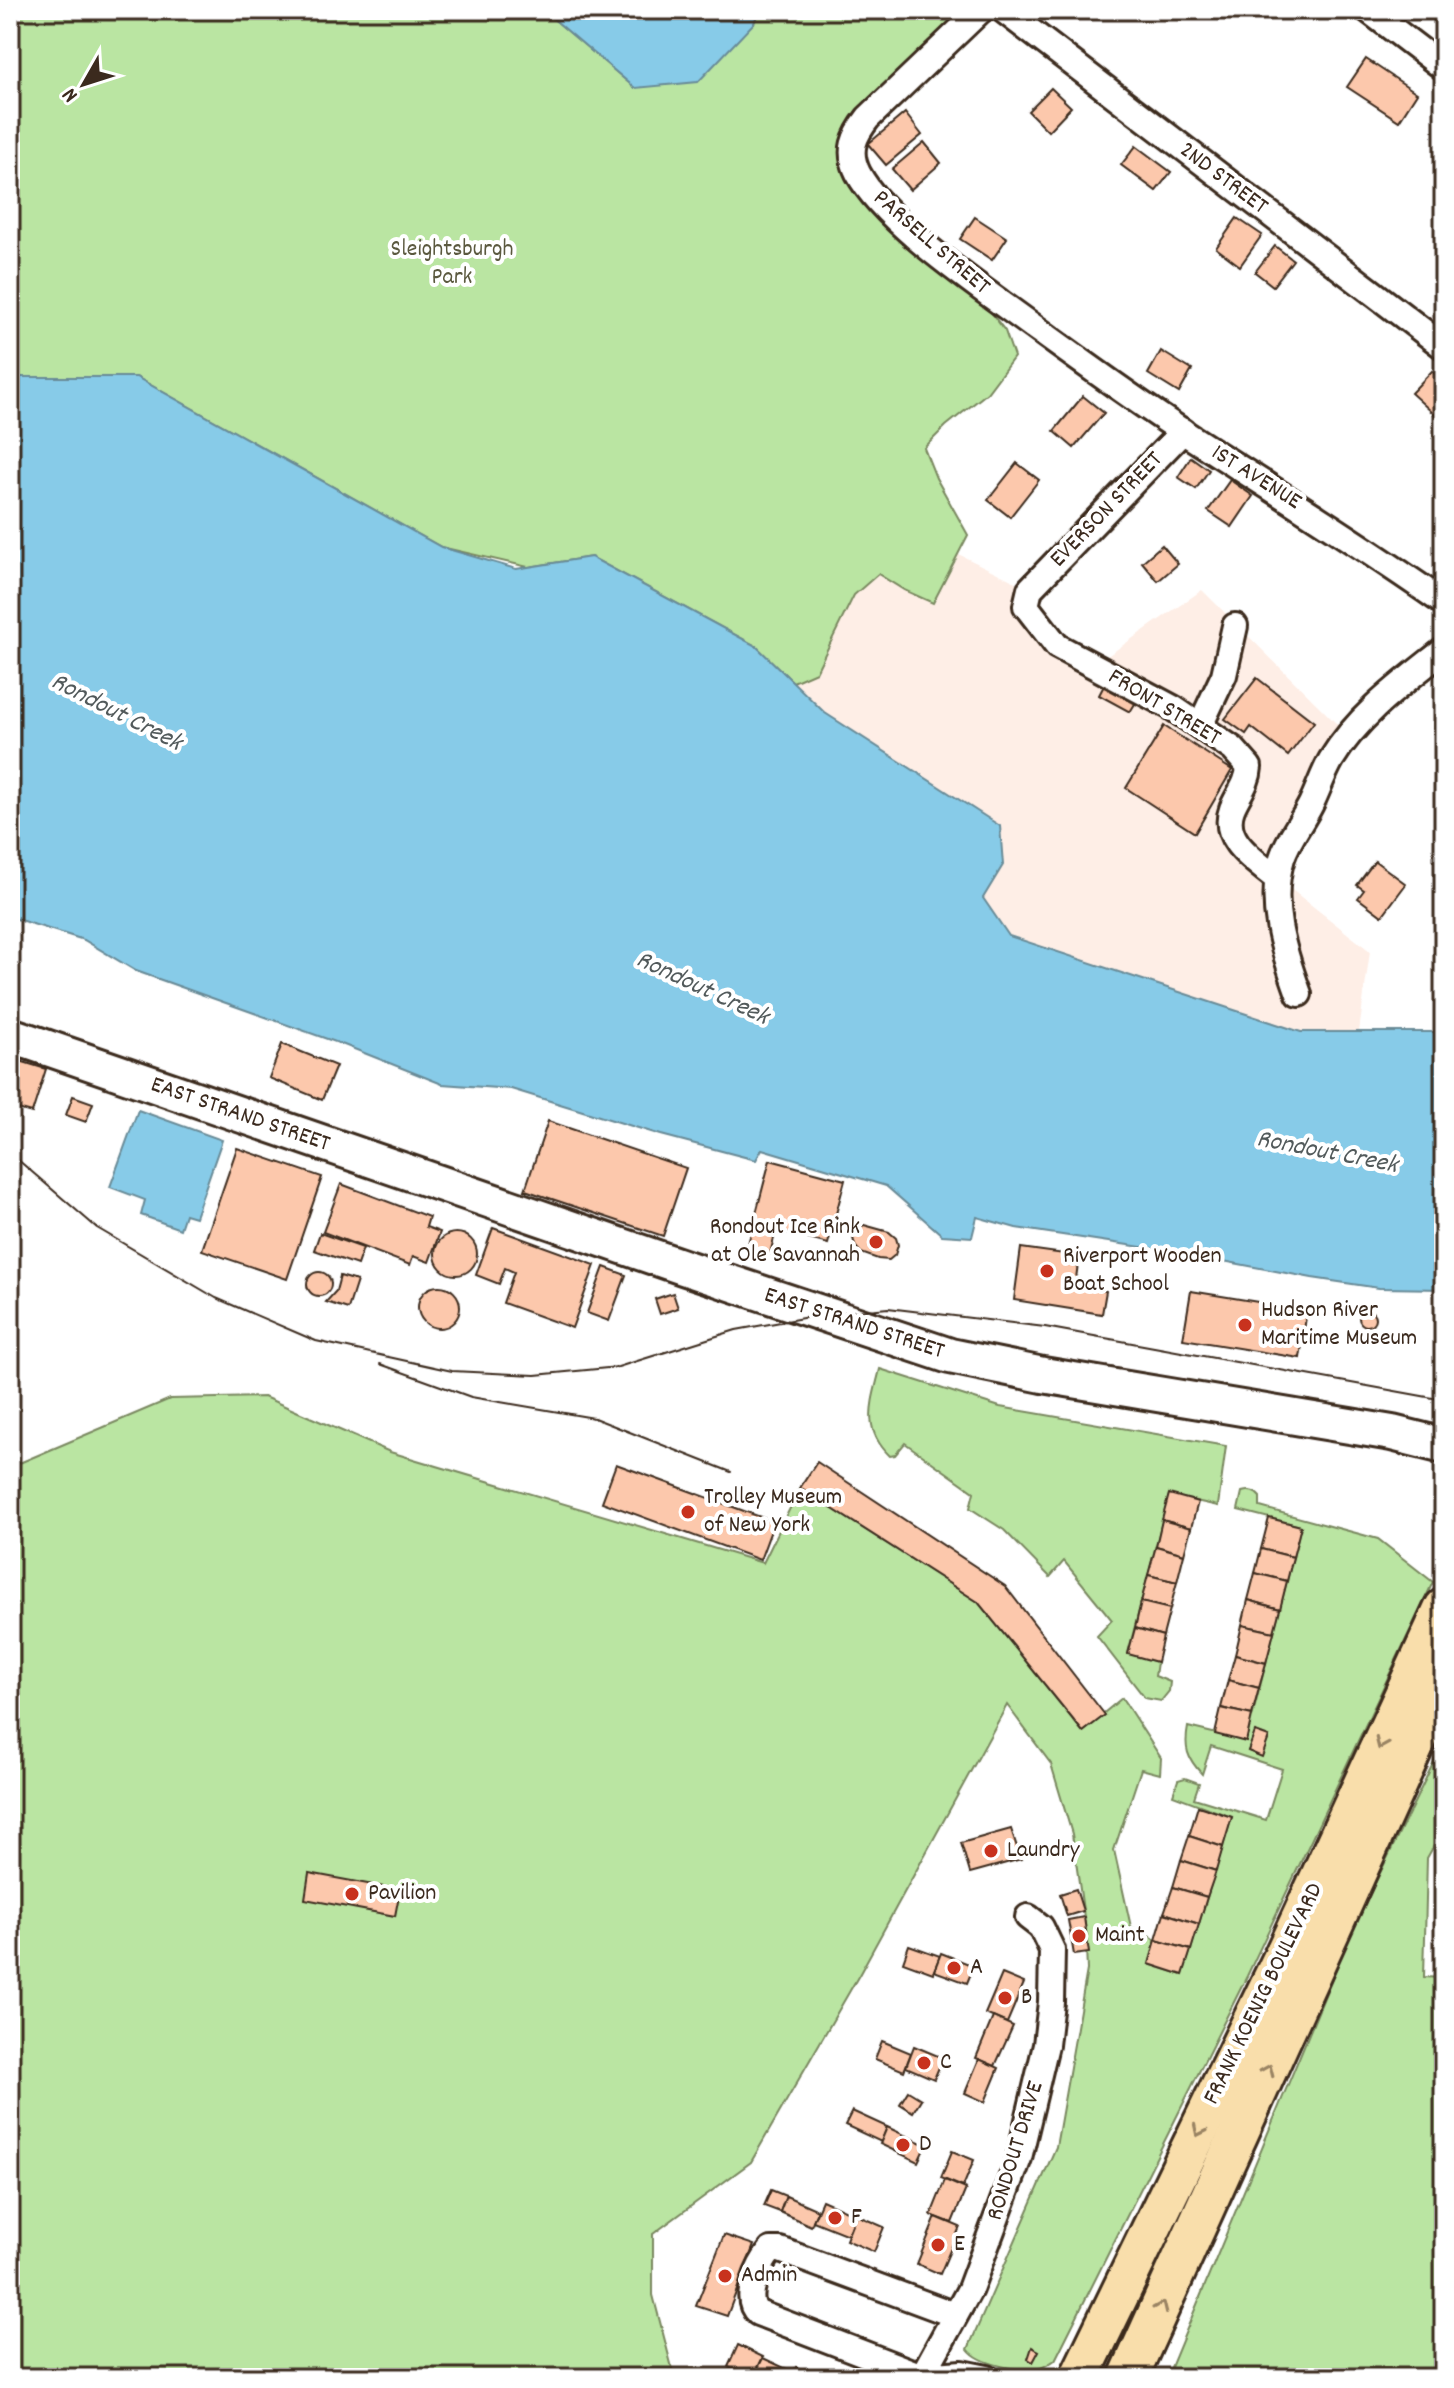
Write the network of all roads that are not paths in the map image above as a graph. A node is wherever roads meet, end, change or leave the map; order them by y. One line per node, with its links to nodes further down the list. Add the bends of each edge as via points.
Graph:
1 (981, 10): 6 (street, PARSELL STREET, via 868,118 856,133 852,156 866,185 890,213)
2 (1003, 10): 5 (street, 2ND STREET)
3 (1368, 10): 4 (street)
4 (1444, 68)
5 (1444, 347)
6 (1068, 352): 7 (street, 1ST AVENUE)
7 (1183, 431): 8 (street, EVERSON STREET); 9 (street, 1ST AVENUE)
8 (1030, 589): 12 (street, FRONT STREET, via 1026,606 1057,646)
9 (1444, 603)
10 (1235, 626): 12 (street, via 1224,675)
11 (1444, 650): 13 (street, via 1389,694 1331,760 1283,855)
12 (1200, 726): 13 (street, FRONT STREET, via 1249,767 1229,827 1245,852)
13 (1277, 879): 14 (street, via 1279,930)
14 (1299, 994)
15 (10, 1035): 16 (street, EAST STRAND STREET, via 950,1356)
16 (1444, 1446)
17 (1444, 1608): 18 (main road, FRANK KOENIG BOULEVARD)
18 (1433, 1681): 23 (main road, FRANK KOENIG BOULEVARD, one-way to 23, via 1282,1959); 24 (main road, FRANK KOENIG BOULEVARD, one-way to 18)
19 (1028, 1917): 20 (street, RONDOUT DRIVE, via 1041,1927 1052,1950 1046,2045 1019,2158 970,2289)
20 (955, 2315): 21 (street, RONDOUT DRIVE); 21 (street, via 780,2250 771,2250 764,2259 750,2298 758,2313)
21 (922, 2377): 22 (street, via 962,2373)
22 (987, 2378)
23 (1079, 2378)
24 (1128, 2378)

